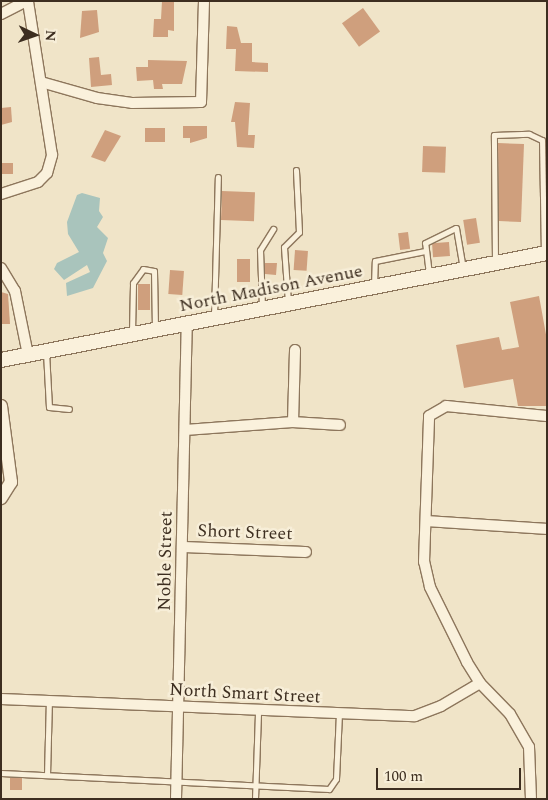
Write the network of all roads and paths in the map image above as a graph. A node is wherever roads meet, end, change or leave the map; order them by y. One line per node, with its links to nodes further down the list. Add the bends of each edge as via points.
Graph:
1 (27, 1): 3 (street); 4 (street)
2 (204, 1): 4 (street, via 201,102 132,103 98,98)
3 (1, 14)
4 (41, 82): 7 (street, via 52,155 48,174 38,182)
5 (296, 170): 16 (lane, via 299,232 284,247)
6 (218, 177): 18 (lane)
7 (1, 194)
8 (273, 229): 17 (lane, via 260,250)
9 (425, 251): 13 (lane, via 425,243 456,228); 14 (lane); 15 (lane, via 375,261)
10 (545, 253): 11 (main road, North Madison Avenue); 11 (lane, via 542,140 529,134 494,135)
11 (495, 264): 13 (main road, North Madison Avenue)
12 (1, 268): 24 (street, via 15,291)
13 (464, 270): 14 (main road, North Madison Avenue)
14 (429, 277): 15 (main road, North Madison Avenue)
15 (375, 288): 16 (main road, North Madison Avenue)
16 (288, 305): 17 (main road, North Madison Avenue)
17 (262, 310): 18 (main road, North Madison Avenue)
18 (214, 319): 19 (main road, North Madison Avenue)
19 (188, 325): 20 (main road, North Madison Avenue); 31 (street, Noble Street)
20 (156, 331): 21 (main road, North Madison Avenue); 21 (lane, via 154,271 142,269 133,284)
21 (132, 335): 23 (main road, North Madison Avenue)
22 (295, 350): 29 (street)
23 (46, 352): 24 (main road, North Madison Avenue); 27 (lane, via 49,407)
24 (28, 355): 25 (main road, North Madison Avenue)
25 (1, 360)
26 (1, 408): 32 (street, via 11,482)
27 (69, 408)
28 (547, 416): 33 (street, via 446,406 429,416)
29 (293, 422): 30 (street); 31 (street)
30 (340, 425)
31 (185, 430): 35 (street, Noble Street)
32 (1, 498)
33 (427, 521): 34 (street); 37 (street, via 424,562 430,588 454,641)
34 (547, 529)
35 (183, 546): 36 (street, Short Street); 40 (street, Noble Street)
36 (306, 552)
37 (480, 683): 42 (street, North Smart Street, via 441,706 415,716); 49 (street, via 510,714 529,748)
38 (1, 699): 39 (street, North Smart Street)
39 (49, 701): 40 (street, North Smart Street); 44 (lane)
40 (178, 708): 41 (street, North Smart Street); 45 (street, Noble Street)
41 (258, 711): 42 (street, North Smart Street); 46 (lane)
42 (339, 714): 46 (lane, via 336,779 329,789)
43 (1, 773): 44 (lane)
44 (48, 775): 45 (lane)
45 (177, 782): 46 (lane); 47 (street, Noble Street)
46 (255, 786): 48 (lane)
47 (176, 799)
48 (255, 799)
49 (531, 799)

